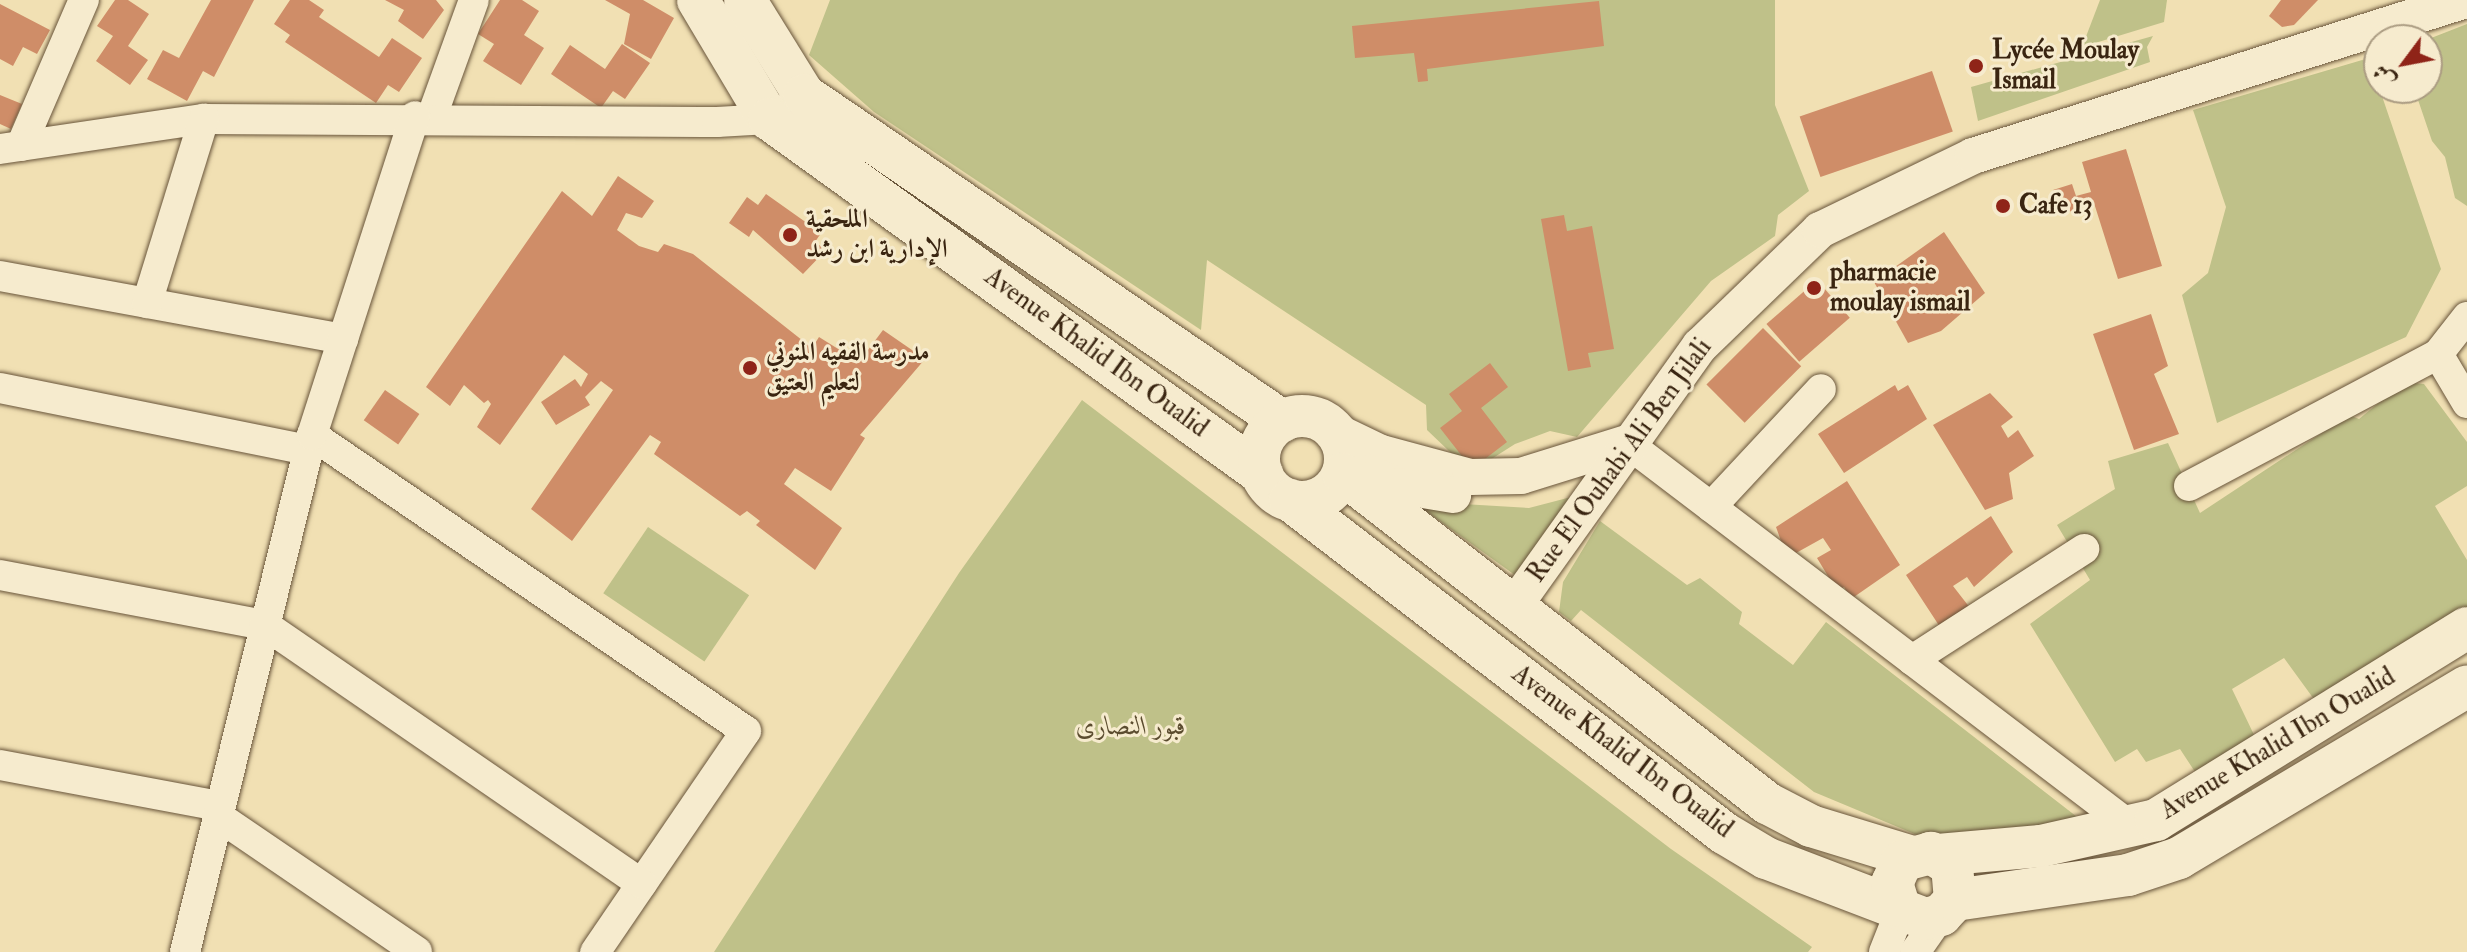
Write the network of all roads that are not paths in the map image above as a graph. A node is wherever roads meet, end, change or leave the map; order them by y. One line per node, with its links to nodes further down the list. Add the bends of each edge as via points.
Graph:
1 (84, 0): 10 (street)
2 (474, 0): 7 (street)
3 (698, 0): 9 (main road, Avenue Khalid Ibn Oualid)
4 (745, 0): 6 (main road, Avenue Khalid Ibn Oualid)
5 (2466, 0): 21 (street, Rue El Ouhabi Ali Ben Jilali, via 1973,156 1830,224 1700,346)
6 (804, 95): 9 (street); 19 (main road, Avenue Khalid Ibn Oualid)
7 (423, 116): 8 (street); 9 (street); 14 (street)
8 (204, 119): 10 (street); 12 (street)
9 (769, 119): 24 (main road, Avenue Khalid Ibn Oualid)
10 (11, 148)
11 (0, 276): 12 (street)
12 (147, 303): 14 (street)
13 (2467, 317): 15 (street)
14 (343, 339): 20 (street)
15 (2438, 354): 18 (street); 23 (street)
16 (0, 388): 20 (street)
17 (1821, 389): 25 (street)
18 (2467, 403)
19 (1282, 421): 22 (main road, via 1309,417); 24 (main road, via 1265,438)
20 (310, 443): 29 (street); 37 (street, via 746,731)
21 (1620, 453): 22 (street, via 1540,495 1494,499 1399,486); 25 (street); 28 (street, Rue El Ouhabi Ali Ben Jilali)
22 (1340, 455): 24 (main road, via 1316,500); 28 (main road, Avenue Khalid Ibn Oualid)
23 (2189, 486)
24 (1276, 487): 38 (main road, Avenue Khalid Ibn Oualid, via 1724,833 1805,876)
25 (1711, 507): 31 (street)
26 (2084, 549): 31 (street)
27 (0, 575): 29 (street)
28 (1515, 605): 36 (main road, Avenue Khalid Ibn Oualid, via 1767,803 1811,826)
29 (265, 625): 34 (street); 37 (street)
30 (2467, 628): 35 (main road, Avenue Khalid Ibn Oualid, via 2214,789)
31 (1912, 660): 35 (street)
32 (2467, 686): 38 (main road, Avenue Khalid Ibn Oualid, via 2179,858 2128,875)
33 (0, 765): 34 (street)
34 (219, 811): 39 (street); 40 (street)
35 (2133, 828): 36 (main road, Avenue Khalid Ibn Oualid, via 2041,846)
36 (1923, 856): 38 (main road, via 1893,875); 38 (main road, via 1956,874)
37 (642, 884): 41 (street)
38 (1924, 907): 42 (street); 43 (street)
39 (185, 952)
40 (417, 952)
41 (595, 952)
42 (1884, 952)
43 (1915, 952)

